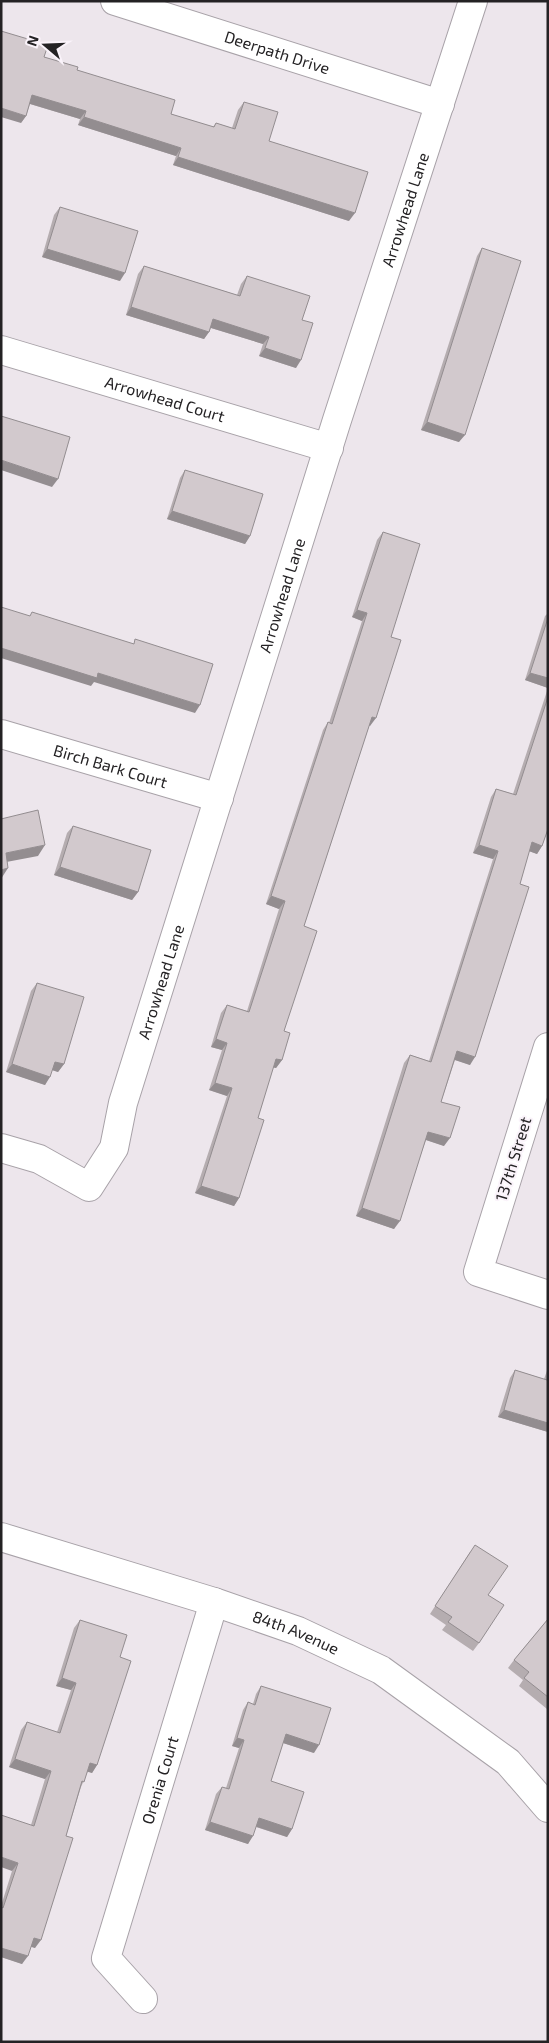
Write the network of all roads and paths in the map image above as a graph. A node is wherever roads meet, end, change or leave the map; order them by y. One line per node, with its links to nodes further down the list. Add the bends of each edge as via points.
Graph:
1 (115, 1): 3 (street, Deerpath Drive)
2 (473, 1): 3 (street, Arrowhead Lane)
3 (440, 104): 5 (street, Arrowhead Lane)
4 (1, 350): 5 (street, Arrowhead Court)
5 (329, 448): 7 (street, Arrowhead Lane)
6 (1, 734): 7 (street, Birch Bark Court)
7 (219, 798): 9 (street, Arrowhead Lane, via 123,1103 114,1148 89,1186 39,1159)
8 (548, 1047): 10 (street, 137th Street, via 478,1272)
9 (1, 1148)
10 (548, 1294)
11 (1, 1537): 12 (street, 84th Avenue)
12 (214, 1602): 13 (street, 84th Avenue, via 298,1631 380,1670 508,1762); 14 (street, Orenia Court, via 106,1958)
13 (548, 1808)
14 (143, 1998)

